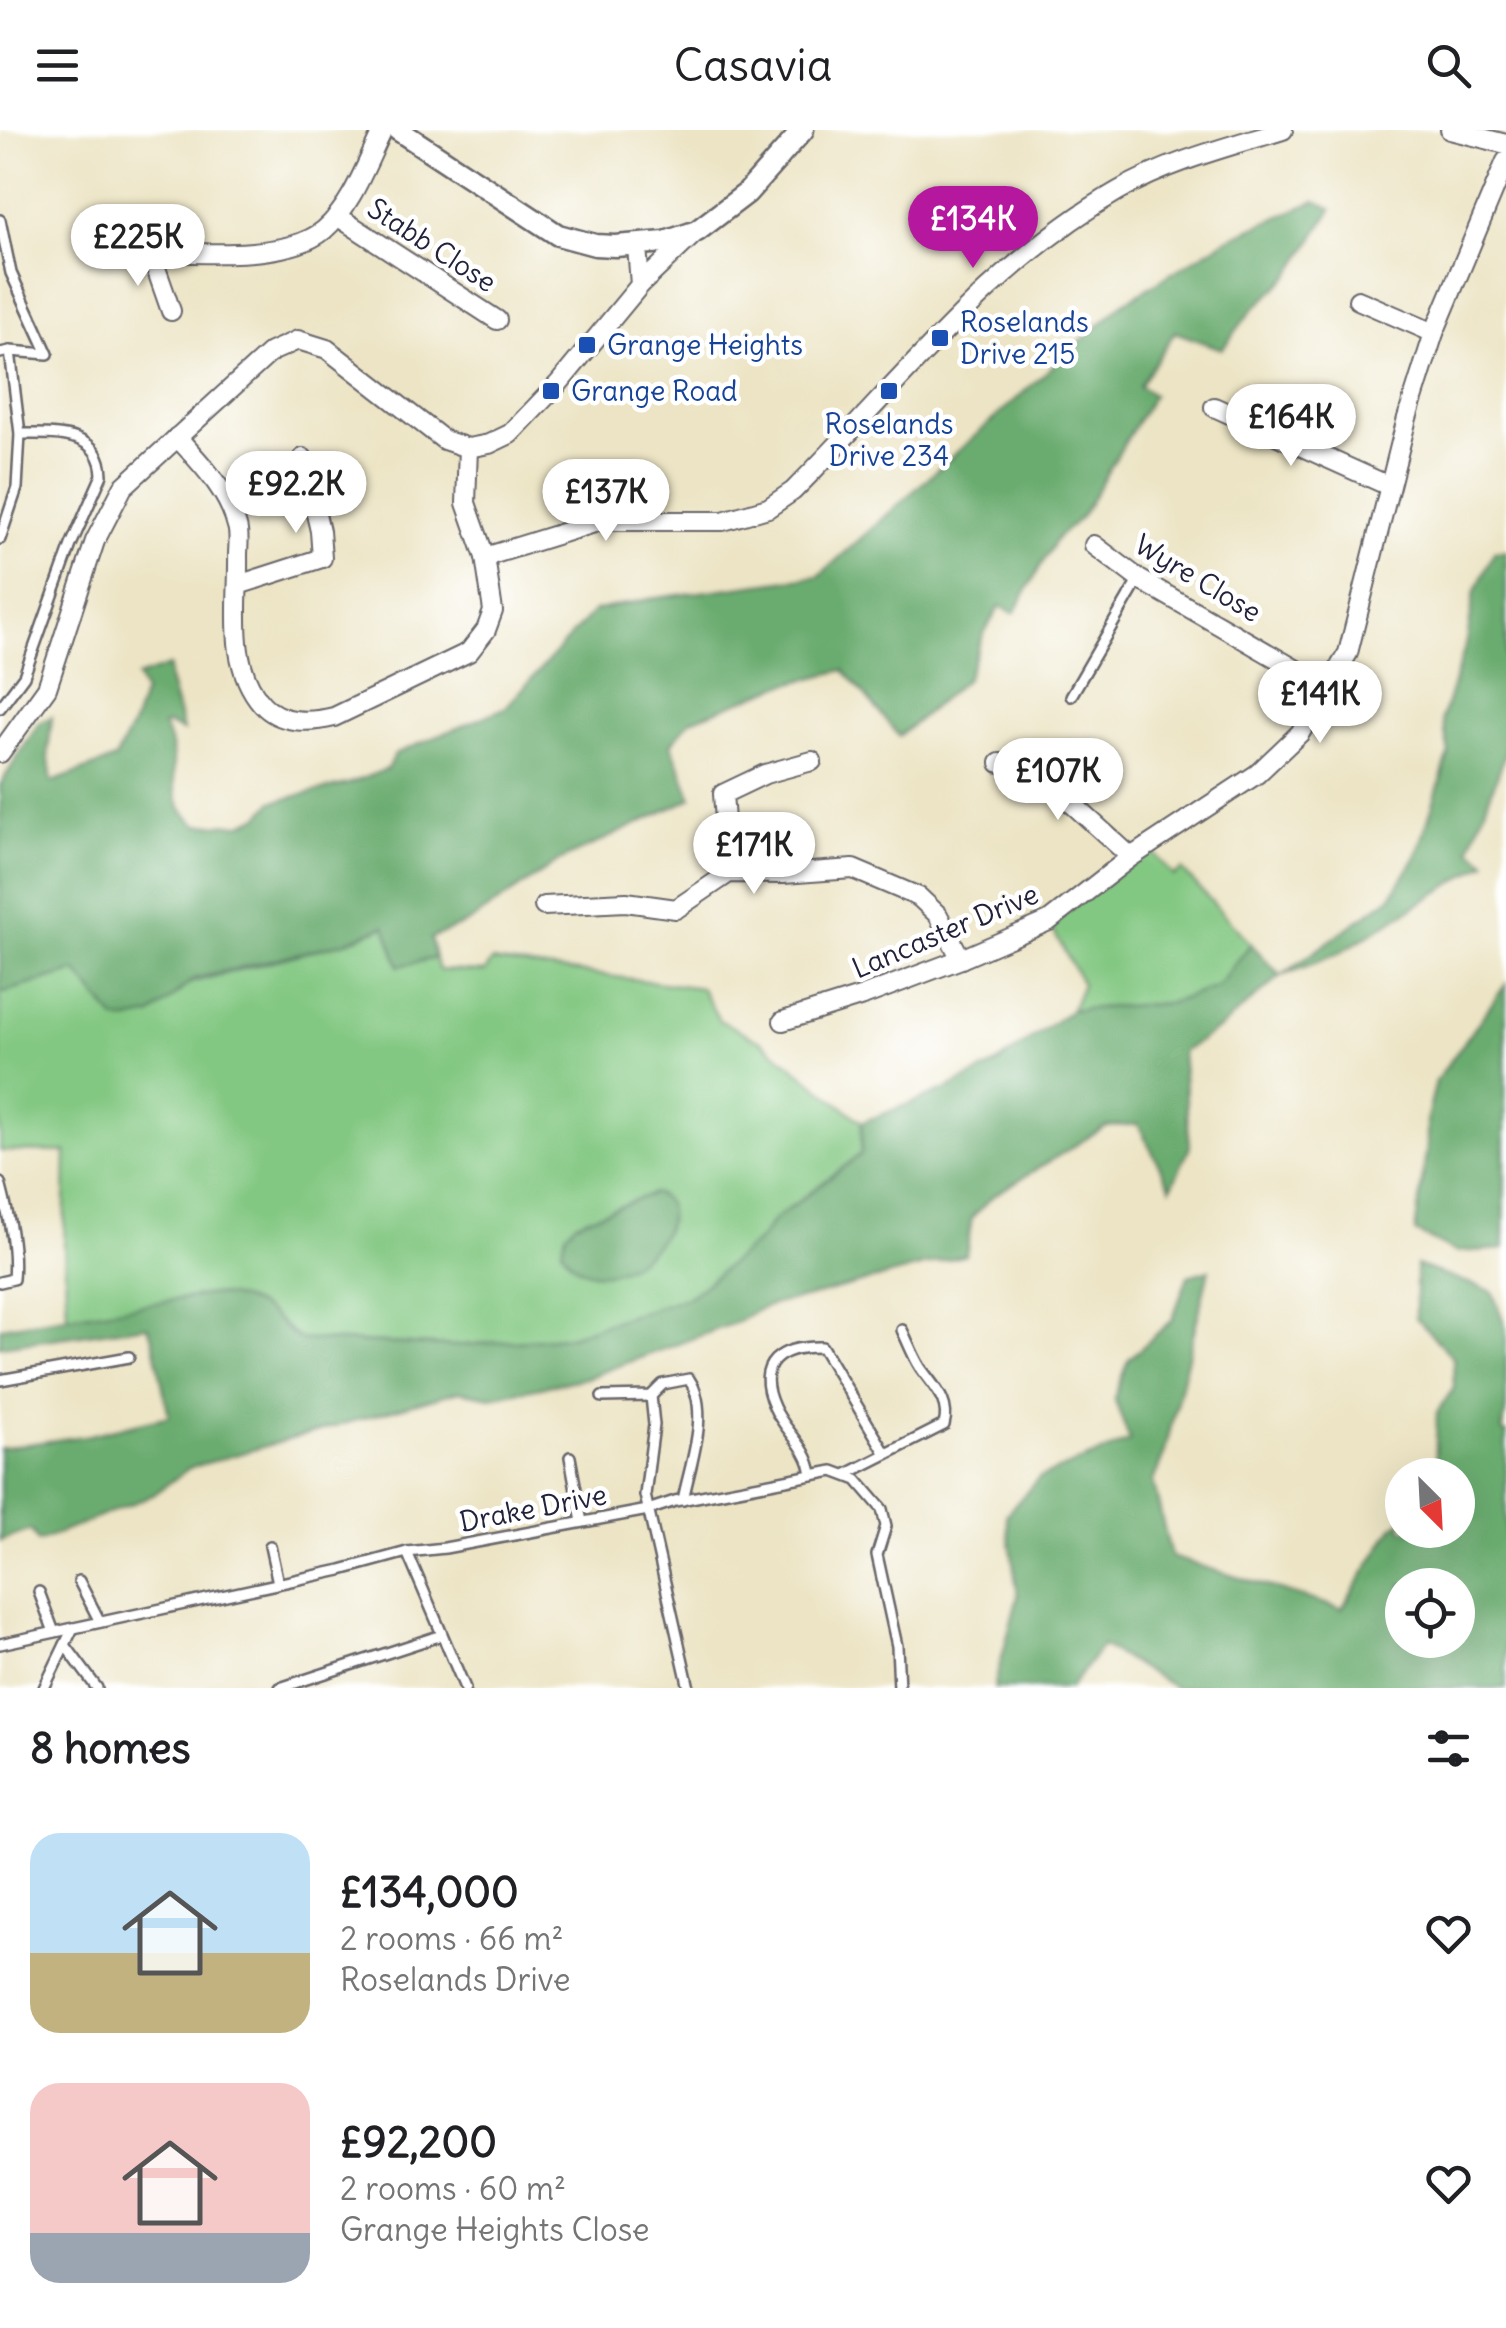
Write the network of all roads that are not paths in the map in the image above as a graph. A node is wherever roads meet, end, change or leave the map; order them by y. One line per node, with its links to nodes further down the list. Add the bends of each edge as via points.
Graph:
1 (383, 130): 8 (street)
2 (398, 130): 12 (street, via 558,235)
3 (803, 130): 11 (street, via 747,193)
4 (1282, 130): 28 (street, via 1118,192 1012,265 793,492 768,508 722,522 601,521)
5 (1450, 130): 6 (street)
6 (1506, 144)
7 (1506, 161): 18 (street, Lancaster Drive)
8 (337, 216): 13 (street, via 314,236 274,248); 17 (street, Stabb Close)
9 (0, 220): 19 (lane, via 11,273 48,354)
10 (134, 220): 13 (street)
11 (697, 230): 12 (street); 14 (street)
12 (638, 246): 14 (street)
13 (150, 251): 16 (street)
14 (640, 285): 23 (street, via 510,434)
15 (1358, 300): 18 (street)
16 (170, 311)
17 (497, 320)
18 (1434, 333): 25 (street, Lancaster Drive)
19 (5, 352): 21 (lane)
20 (1214, 406): 25 (street)
21 (20, 434): 26 (lane, via 17,488); 33 (lane, via 66,434 90,444 102,475 24,676)
22 (177, 437): 23 (street, via 271,352 298,340 327,350 444,440); 30 (street, via 226,497 238,528); 34 (street, via 122,487 95,542 48,688)
23 (468, 448): 28 (street, via 466,503)
24 (303, 458): 30 (street, via 322,558)
25 (1389, 486): 31 (street, Lancaster Drive, via 1348,653)
26 (0, 538)
27 (1094, 545): 29 (street, Wyre Close)
28 (485, 556): 30 (street, via 493,611 469,652 314,722 267,710 250,690 240,666)
29 (1139, 579): 31 (street, Wyre Close); 32 (lane)
30 (238, 585)
31 (1328, 688): 37 (street, Lancaster Drive, via 1300,733 1257,774)
32 (1072, 696)
33 (0, 708)
34 (0, 753)
35 (812, 761): 38 (street, via 722,794)
36 (1000, 763): 37 (street, via 1036,771)
37 (1131, 857): 40 (street, Lancaster Drive, via 1049,921)
38 (729, 873): 39 (street, via 676,909 626,902); 40 (street, via 853,869 919,897 938,915)
39 (544, 906)
40 (962, 960): 41 (street, Lancaster Drive)
41 (782, 1021)
42 (0, 1183): 43 (lane, via 14,1266 13,1279)
43 (0, 1282)
44 (902, 1330): 49 (lane, via 948,1412 944,1425)
45 (129, 1357): 46 (lane)
46 (0, 1380)
47 (651, 1396): 48 (lane); 53 (lane, via 663,1384 689,1380 697,1391); 54 (lane)
48 (602, 1397)
49 (886, 1454): 51 (lane, via 822,1347 796,1346 770,1366 768,1390); 52 (lane)
50 (570, 1457): 55 (lane)
51 (812, 1474): 52 (lane, Drake Drive); 53 (lane, Drake Drive)
52 (848, 1474): 72 (lane, via 882,1509 886,1526 877,1556)
53 (683, 1500): 54 (lane, Drake Drive)
54 (648, 1510): 55 (lane, Drake Drive); 71 (lane)
55 (582, 1522): 57 (lane, Drake Drive)
56 (270, 1546): 59 (lane)
57 (406, 1552): 59 (lane, Drake Drive); 64 (lane)
58 (80, 1580): 61 (lane)
59 (278, 1583): 61 (lane, Drake Drive)
60 (39, 1592): 63 (lane)
61 (100, 1622): 62 (lane, Drake Drive)
62 (73, 1628): 63 (lane, Drake Drive); 66 (lane)
63 (54, 1632): 65 (lane, Drake Drive)
64 (442, 1636): 69 (lane); 70 (lane)
65 (0, 1644)
66 (65, 1645): 67 (lane); 68 (lane)
67 (44, 1688)
68 (96, 1688)
69 (280, 1688)
70 (465, 1688)
71 (689, 1688)
72 (899, 1688)

